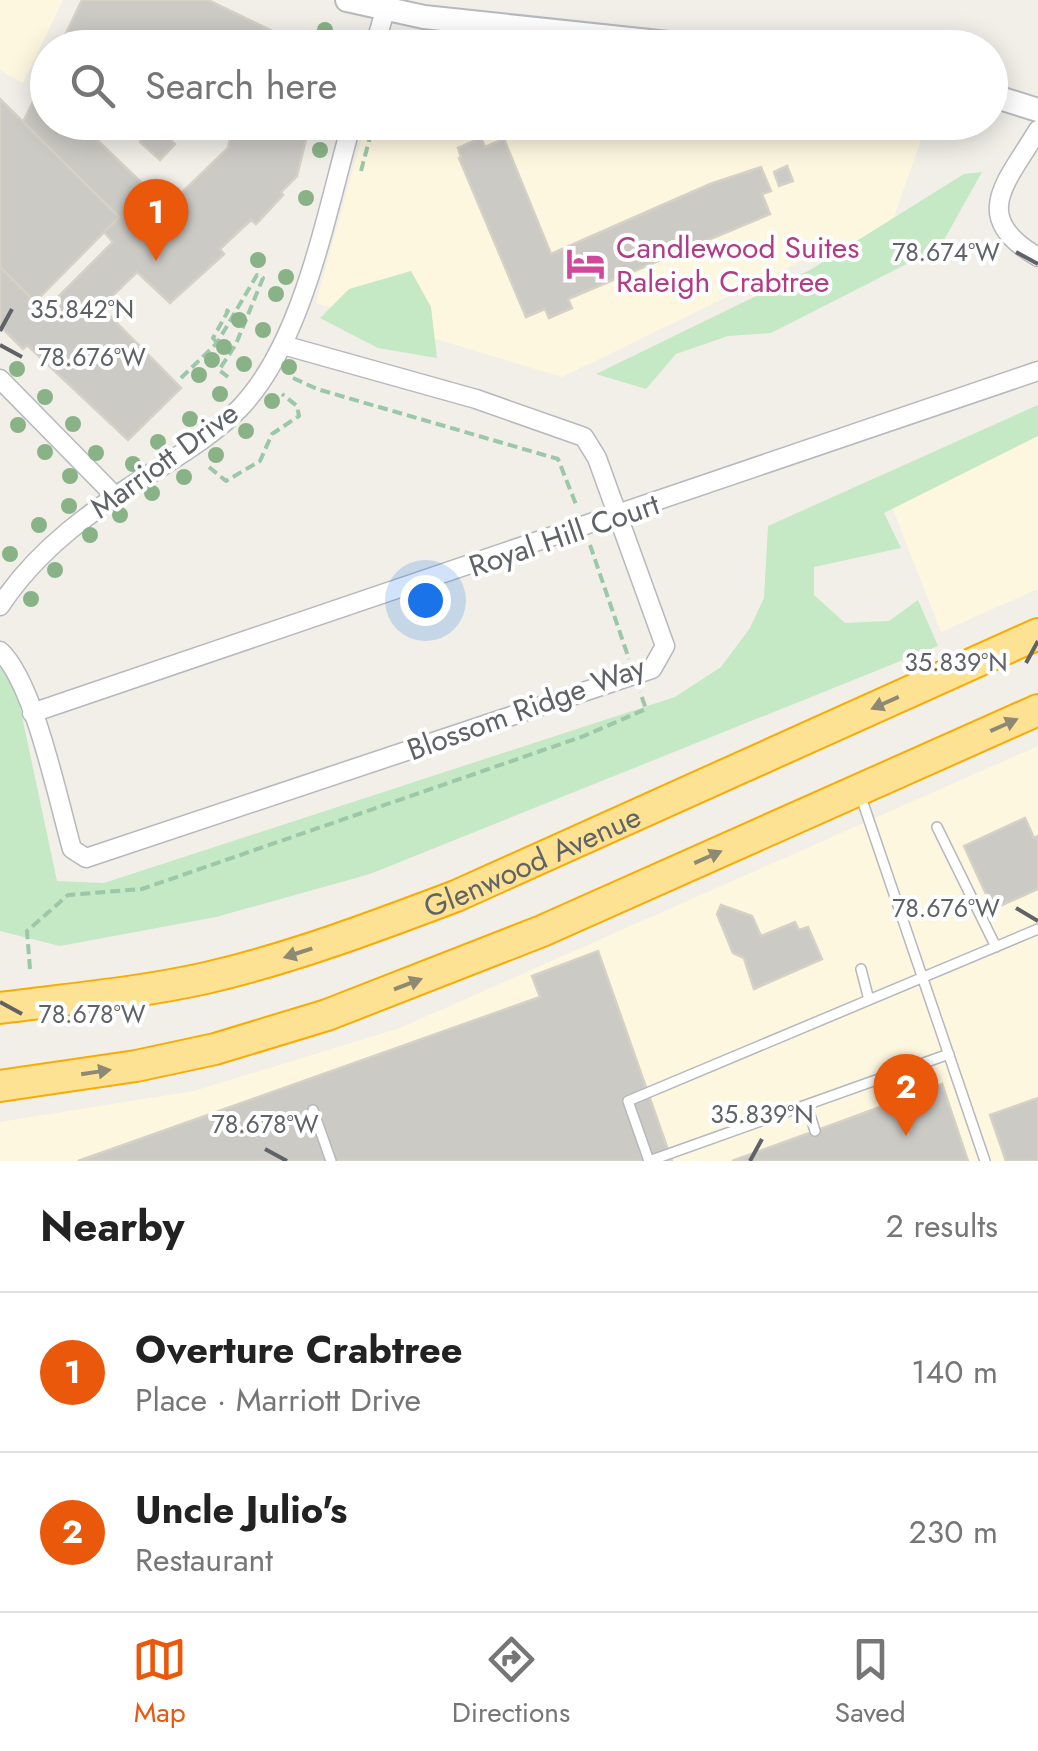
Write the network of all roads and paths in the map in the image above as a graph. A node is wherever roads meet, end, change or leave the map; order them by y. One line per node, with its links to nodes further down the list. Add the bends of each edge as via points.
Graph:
1 (347, 0): 2 (main road)
2 (384, 11): 3 (street); 4 (main road)
3 (379, 30)
4 (554, 30)
5 (1008, 100): 6 (main road)
6 (1038, 110)
7 (1038, 130): 9 (street, via 1002,190 998,211 1009,237)
8 (347, 140): 12 (street, Marriott Drive)
9 (1038, 257)
10 (224, 309): 11 (path, via 212,338)
11 (216, 343): 14 (path, via 257,275 263,278 219,370); 15 (path)
12 (283, 345): 20 (street, Marriott Drive, via 236,412); 22 (street, Blossom Ridge Way, via 584,437)
13 (1038, 371): 22 (street, Royal Hill Court)
14 (228, 377)
15 (182, 378)
16 (293, 378): 21 (path, via 558,459)
17 (0, 379): 20 (street)
18 (282, 394): 19 (path, via 299,416 272,434 260,460 226,480)
19 (210, 467)
20 (115, 496): 24 (street, Marriott Drive, via 49,545)
21 (580, 516)
22 (618, 517): 30 (street, Royal Hill Court); 30 (street, Blossom Ridge Way, via 665,646 652,669 86,858 72,849)
23 (588, 538): 27 (path)
24 (0, 606)
25 (1038, 634): 39 (highway, Glenwood Avenue, one-way to 39, via 491,881 365,931 204,978)
26 (0, 651): 30 (street, Blossom Ridge Way, via 14,664)
27 (631, 664)
28 (638, 685): 35 (path, via 646,708 584,736 142,889 68,895 27,931)
29 (1038, 710): 31 (highway, one-way to 29)
30 (32, 714)
31 (859, 790): 37 (lane); 41 (highway, one-way to 31, via 136,1066 327,1015 542,931)
32 (937, 827): 34 (lane)
33 (1038, 929): 34 (lane)
34 (996, 947): 37 (lane)
35 (30, 969)
36 (861, 969): 38 (lane)
37 (922, 978): 38 (lane); 40 (lane)
38 (869, 1000): 42 (lane, via 628,1102 649,1161)
39 (0, 1008)
40 (948, 1054): 42 (lane); 46 (lane)
41 (0, 1086)
42 (806, 1105): 44 (lane)
43 (314, 1110): 45 (lane)
44 (814, 1130)
45 (331, 1161)
46 (985, 1161)

